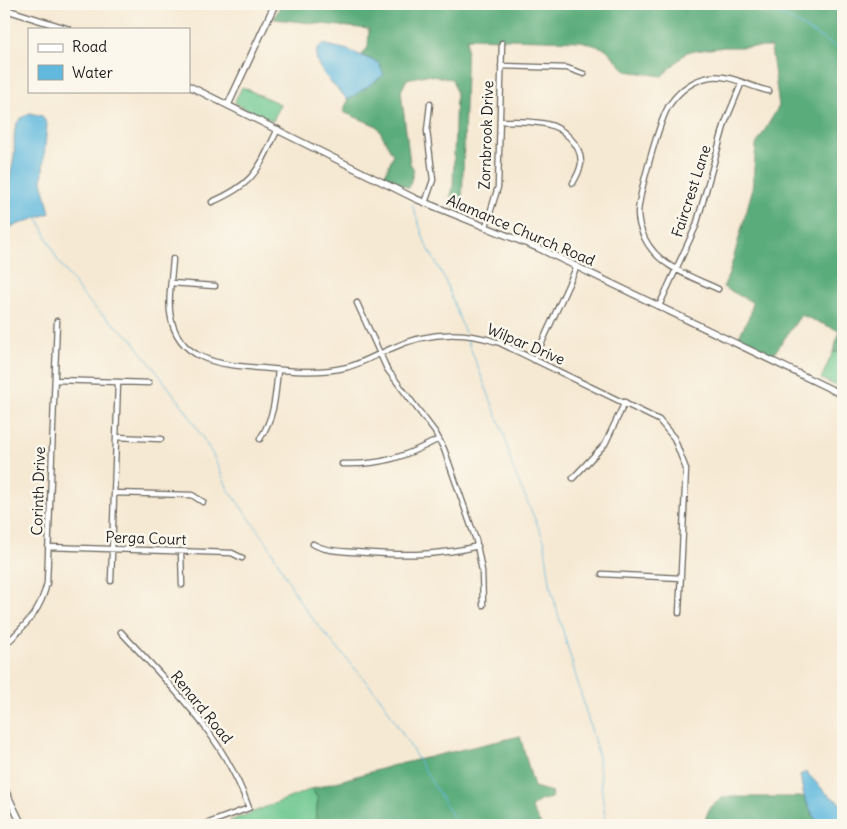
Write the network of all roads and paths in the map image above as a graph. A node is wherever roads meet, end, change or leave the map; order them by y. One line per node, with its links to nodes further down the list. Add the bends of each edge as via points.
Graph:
1 (276, 4): 11 (main road)
2 (4, 9): 3 (main road)
3 (65, 28)
4 (502, 43): 5 (street, Zornbrook Drive)
5 (501, 66): 6 (street, via 567,68); 12 (street, Zornbrook Drive)
6 (584, 74)
7 (742, 82): 9 (street); 20 (street, Faircrest Lane, via 725,123 696,226); 20 (street, via 710,77 695,82 684,88 664,115 641,198 639,220 651,249)
8 (190, 86): 11 (main road, Alamance Church Road)
9 (769, 91)
10 (430, 104): 16 (street, via 427,131 433,180)
11 (228, 105): 13 (main road, Alamance Church Road)
12 (500, 121): 14 (street, via 548,124 566,134 574,142 581,162); 17 (street, Zornbrook Drive, via 498,187)
13 (278, 128): 15 (street, via 252,178 233,193); 16 (main road, Alamance Church Road)
14 (573, 183)
15 (212, 202)
16 (425, 202): 17 (main road, Alamance Church Road)
17 (486, 226): 19 (main road, Alamance Church Road)
18 (173, 259): 21 (street, Wilpar Drive)
19 (577, 266): 25 (main road, Alamance Church Road); 28 (street)
20 (676, 269): 23 (street); 25 (street, Faircrest Lane)
21 (171, 283): 22 (street); 29 (street, Wilpar Drive, via 170,313 178,335 189,350 204,360 221,364)
22 (214, 286)
23 (718, 289)
24 (357, 303): 27 (street)
25 (659, 306): 33 (main road, Alamance Church Road)
26 (57, 321): 30 (street, Corinth Drive)
27 (380, 354): 28 (street, Wilpar Drive, via 427,336 457,334 492,340); 29 (street, Wilpar Drive, via 333,370); 38 (street, via 395,381)
28 (534, 360): 34 (street, Wilpar Drive)
29 (278, 370): 37 (street, via 275,405)
30 (55, 380): 31 (street); 45 (street, Corinth Drive)
31 (118, 382): 32 (street); 35 (street)
32 (149, 384)
33 (843, 395)
34 (625, 402): 40 (street, via 605,444); 50 (street, Wilpar Drive, via 663,424 683,457 686,484)
35 (116, 438): 36 (street); 41 (street)
36 (161, 439)
37 (260, 439)
38 (439, 439): 39 (street, via 388,462); 44 (street)
39 (342, 464)
40 (573, 478)
41 (115, 493): 42 (street, via 192,496); 46 (street)
42 (203, 502)
43 (312, 544): 44 (street, via 328,550 406,556 445,554)
44 (478, 546): 53 (street)
45 (48, 547): 46 (street, Perga Court); 56 (street, Corinth Drive, via 47,584 41,605)
46 (112, 549): 47 (street, Perga Court); 51 (street)
47 (181, 552): 48 (street, Perga Court, via 232,553); 52 (street)
48 (242, 558)
49 (602, 574): 50 (street)
50 (681, 578): 54 (street, Wilpar Drive)
51 (111, 581)
52 (182, 586)
53 (483, 605)
54 (680, 613)
55 (122, 632): 59 (street, Renard Road, via 208,729 233,770 249,808)
56 (4, 646)
57 (4, 788): 58 (main road)
58 (22, 825)
59 (203, 825)

